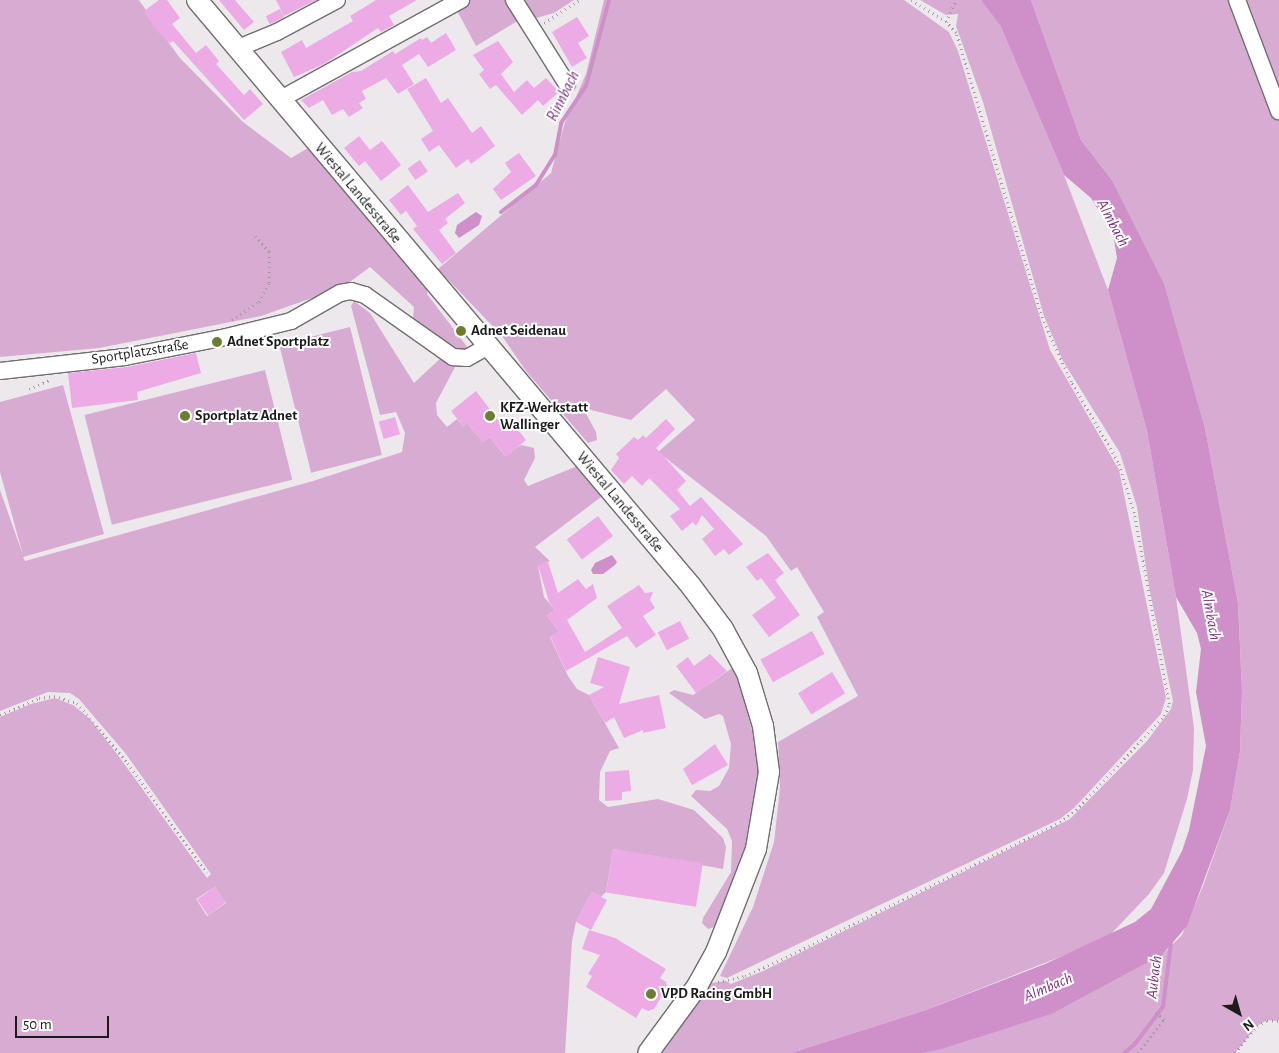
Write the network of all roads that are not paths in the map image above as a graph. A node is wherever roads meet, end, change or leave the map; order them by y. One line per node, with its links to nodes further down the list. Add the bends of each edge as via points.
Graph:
1 (197, 0): 6 (main road, Wiestal Landesstraße)
2 (337, 0): 6 (street, via 277,32)
3 (460, 0): 8 (street)
4 (514, 0): 7 (street)
5 (1237, 0): 9 (street)
6 (236, 49): 8 (main road, Wiestal Landesstraße)
7 (567, 84)
8 (279, 100): 10 (main road, Wiestal Landesstraße)
9 (1279, 111)
10 (487, 347): 11 (street, Sportplatzstraße, via 467,358 453,357 365,296 350,291 340,293 291,321 226,337 125,357); 12 (main road, Wiestal Landesstraße, via 647,532 713,615 747,673 763,726 769,772 762,826 750,871 720,944 698,985)
11 (0, 371)
12 (648, 1053)

